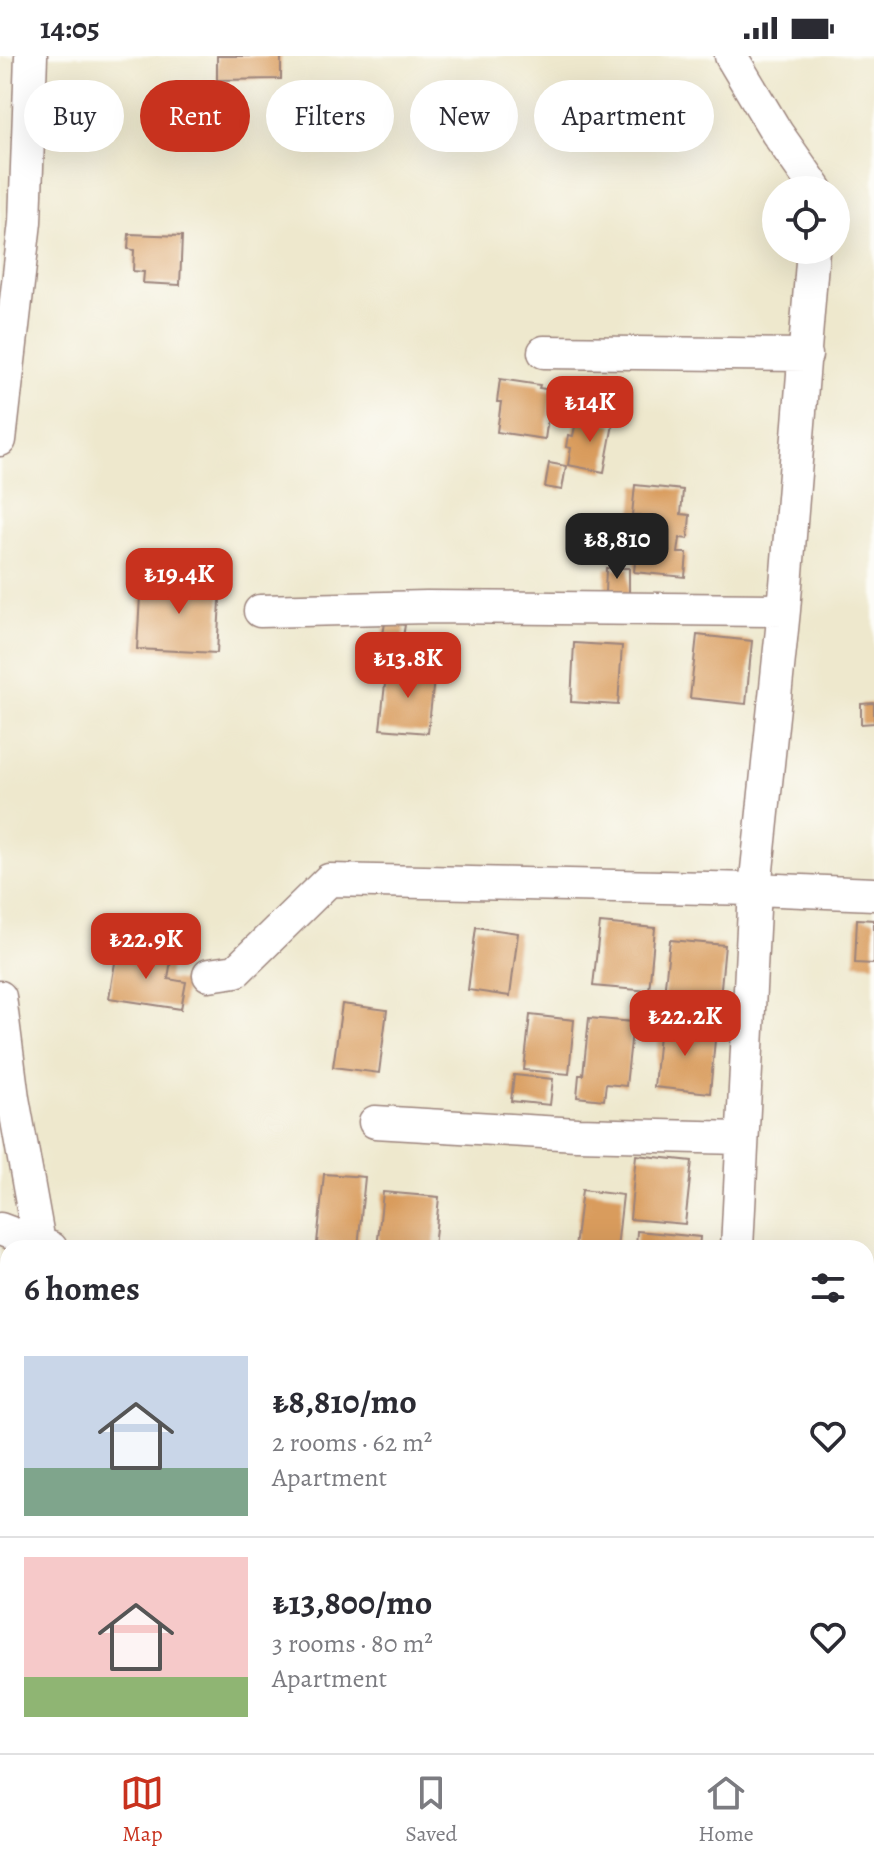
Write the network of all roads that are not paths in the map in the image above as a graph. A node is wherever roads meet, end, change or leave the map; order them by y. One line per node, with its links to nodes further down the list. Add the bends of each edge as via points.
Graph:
1 (31, 56): 7 (street, via 25,222)
2 (731, 56): 3 (street)
3 (807, 176)
4 (812, 264): 6 (street)
5 (544, 352): 6 (street)
6 (806, 355): 8 (street)
7 (0, 440)
8 (784, 610): 9 (street); 10 (street)
9 (260, 611)
10 (755, 889): 11 (street); 12 (street, via 329,880 236,971); 15 (street)
11 (874, 894)
12 (209, 975)
13 (0, 997): 18 (street, via 13,1098)
14 (375, 1122): 15 (street)
15 (741, 1138): 19 (street)
16 (0, 1229): 17 (street)
17 (28, 1240)
18 (42, 1240)
19 (737, 1240)

